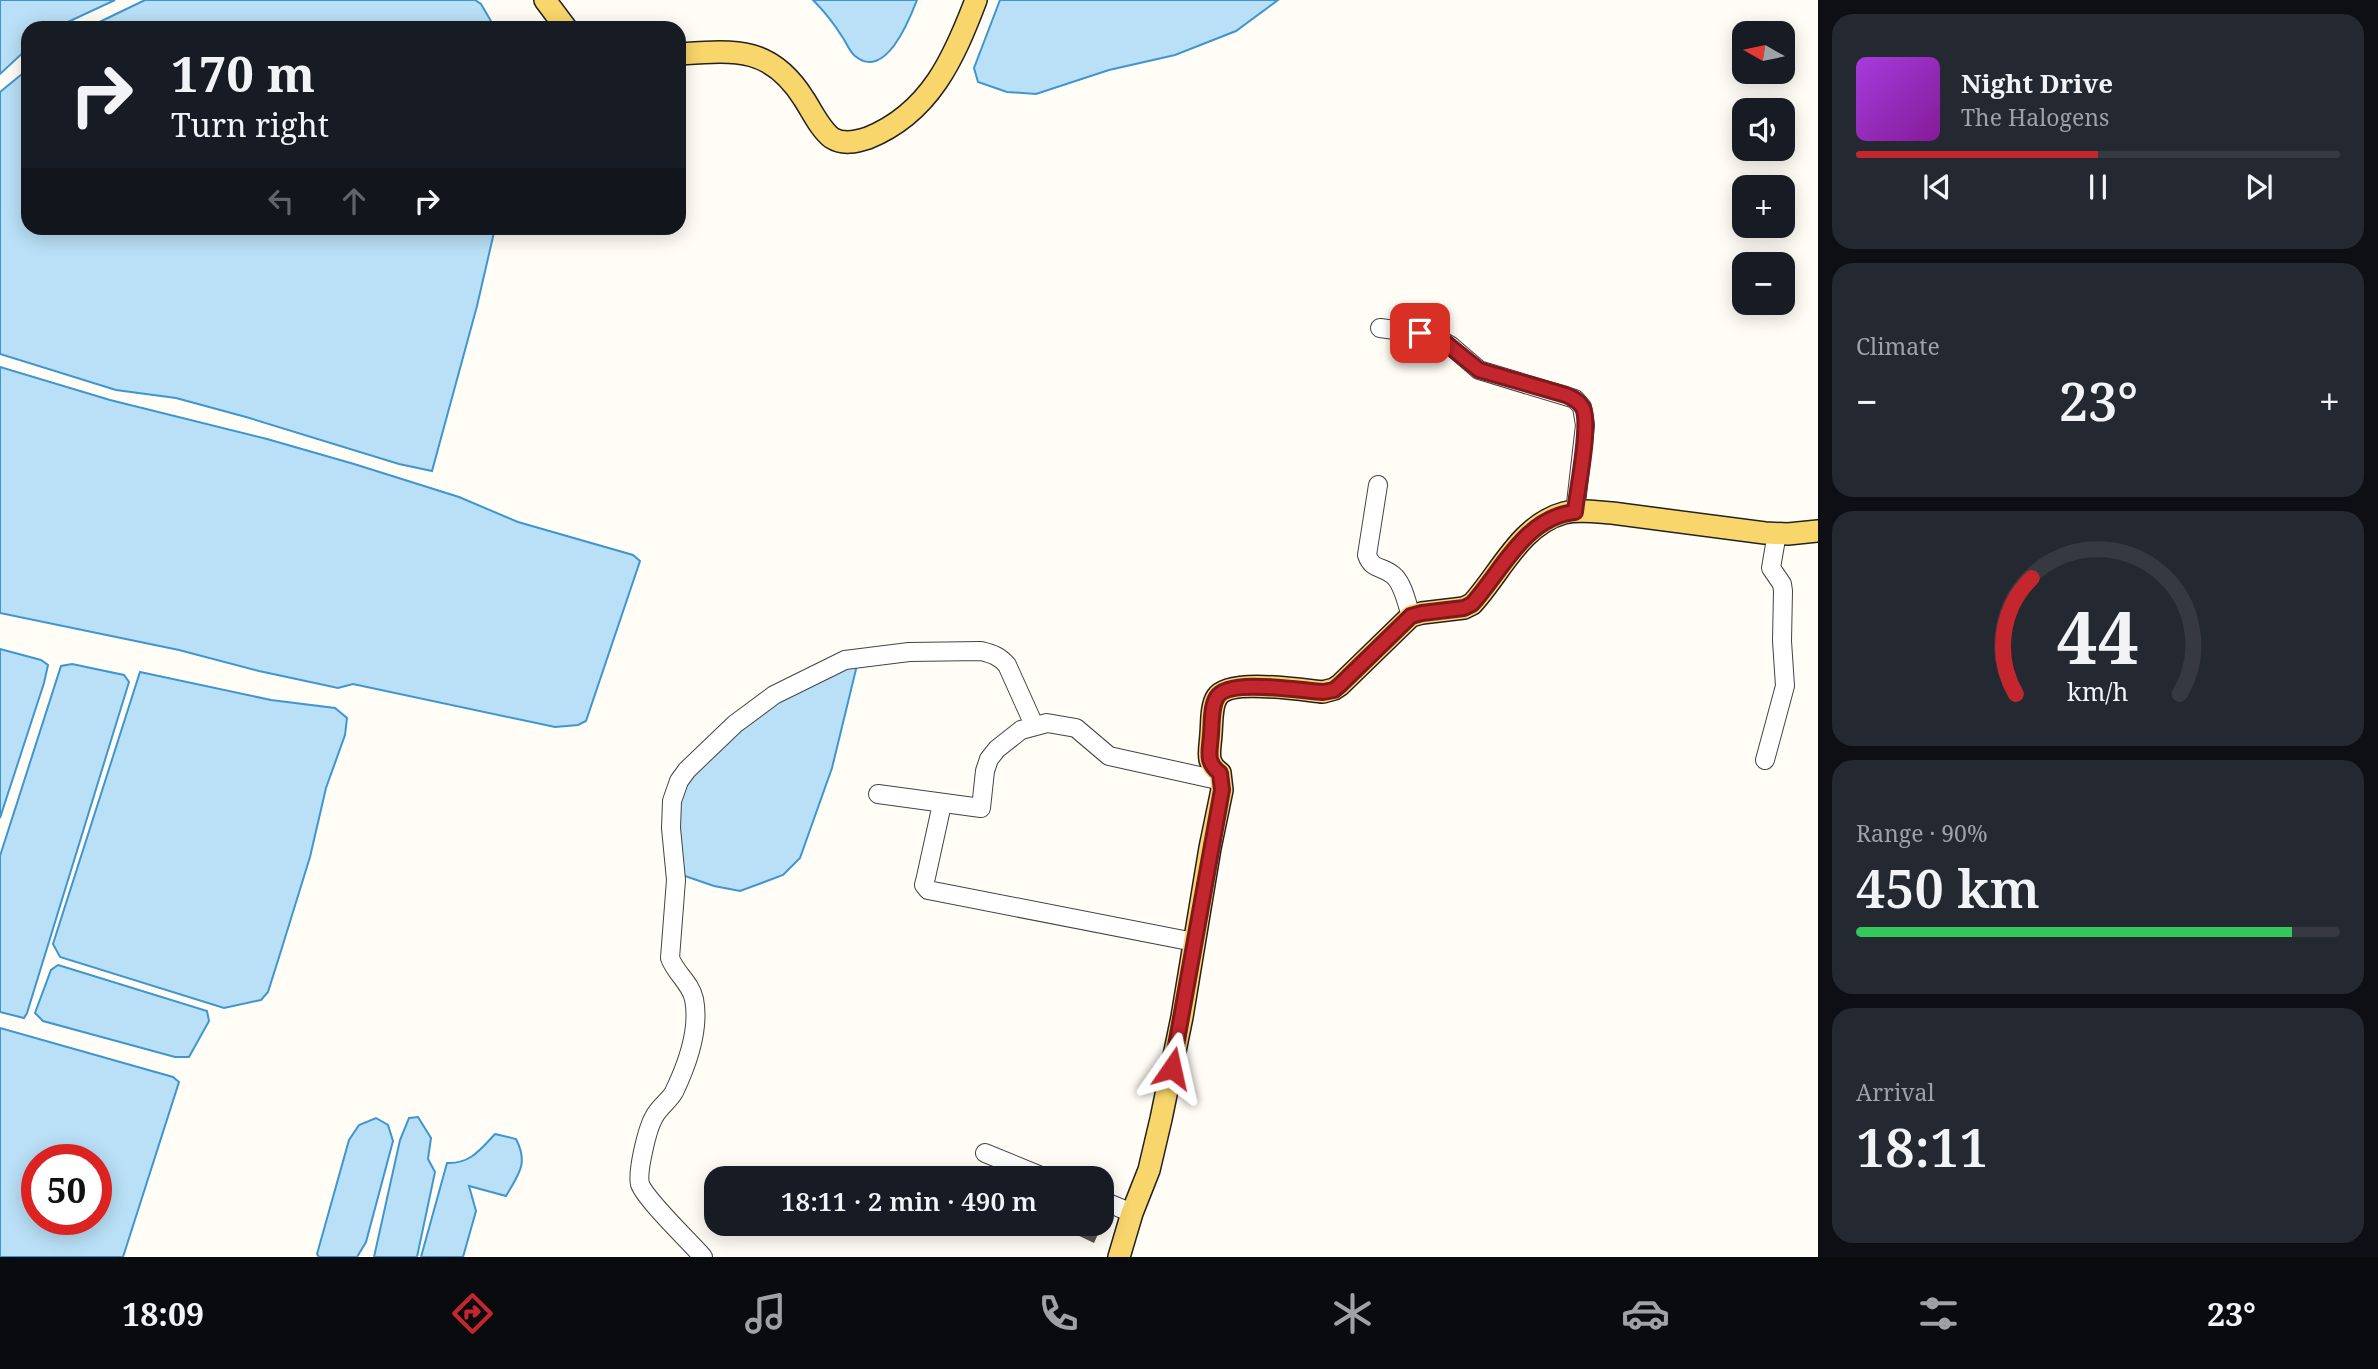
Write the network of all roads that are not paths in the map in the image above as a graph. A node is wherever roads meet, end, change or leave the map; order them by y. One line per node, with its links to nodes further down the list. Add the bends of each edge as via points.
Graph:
1 (545, 0): 3 (main road)
2 (976, 0): 4 (main road, via 936,85 897,121 862,140 831,137 794,82 780,68 758,57 740,52)
3 (561, 21)
4 (686, 54)
5 (1380, 328): 7 (street, via 1432,335 1479,370 1575,399 1583,407 1585,425)
6 (1378, 485): 10 (street, via 1367,555 1374,567 1393,575)
7 (1575, 512): 9 (main road); 10 (main road, via 1545,522 1522,541 1472,604)
8 (1818, 531): 9 (main road)
9 (1777, 533): 12 (street, via 1771,568 1783,590 1786,676)
10 (1411, 616): 13 (main road, via 1334,690 1244,687 1228,688 1217,696 1209,759)
11 (1034, 725): 13 (street, via 1076,728 1109,756); 15 (street, via 1011,737 989,759 981,808); 21 (street, via 1000,657 981,651 857,658 774,695 735,724 679,781 672,801 676,880 670,958 690,987 695,1025 688,1059 672,1095 652,1119 639,1181)
12 (1765, 760)
13 (1222, 781): 16 (main road)
14 (878, 794): 15 (street)
15 (942, 804): 16 (street, via 924,885 928,890)
16 (1194, 942): 20 (main road, via 1155,1146)
17 (985, 1153): 18 (street)
18 (1017, 1166)
19 (1114, 1205): 20 (street)
20 (1132, 1213): 22 (main road)
21 (704, 1257)
22 (1119, 1257)

